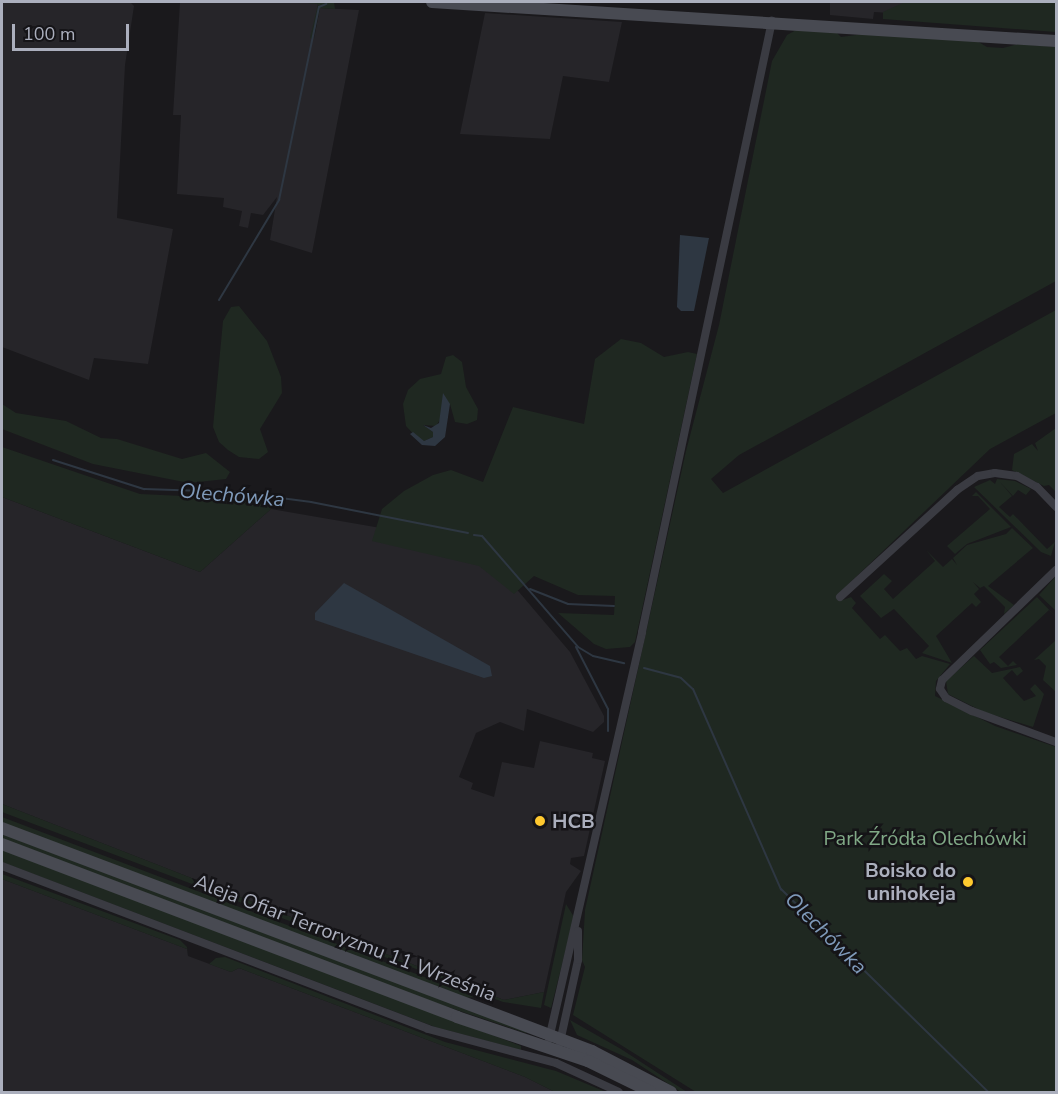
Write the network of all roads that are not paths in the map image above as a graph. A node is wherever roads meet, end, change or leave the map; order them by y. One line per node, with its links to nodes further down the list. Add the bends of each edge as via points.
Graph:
1 (432, 2): 2 (street)
2 (499, 3): 3 (street)
3 (772, 21): 4 (street); 12 (street)
4 (1056, 41)
5 (1056, 507): 7 (street, via 1037,487 1017,476 995,473 974,478)
6 (1056, 570): 8 (street, via 942,680 940,687 946,698 972,711)
7 (840, 597)
8 (1056, 742)
9 (2, 828): 12 (street, Aleja Ofiar Terroryzmu 11 Września)
10 (2, 843): 13 (street, Aleja Ofiar Terroryzmu 11 Września)
11 (2, 866): 14 (street, via 428,1029 556,1063)
12 (556, 1037): 13 (street); 16 (street, Aleja Ofiar Terroryzmu 11 Września, via 620,1063)
13 (552, 1050): 15 (street, Aleja Ofiar Terroryzmu 11 Września, via 604,1068)
14 (619, 1092)
15 (651, 1092)
16 (671, 1092)

